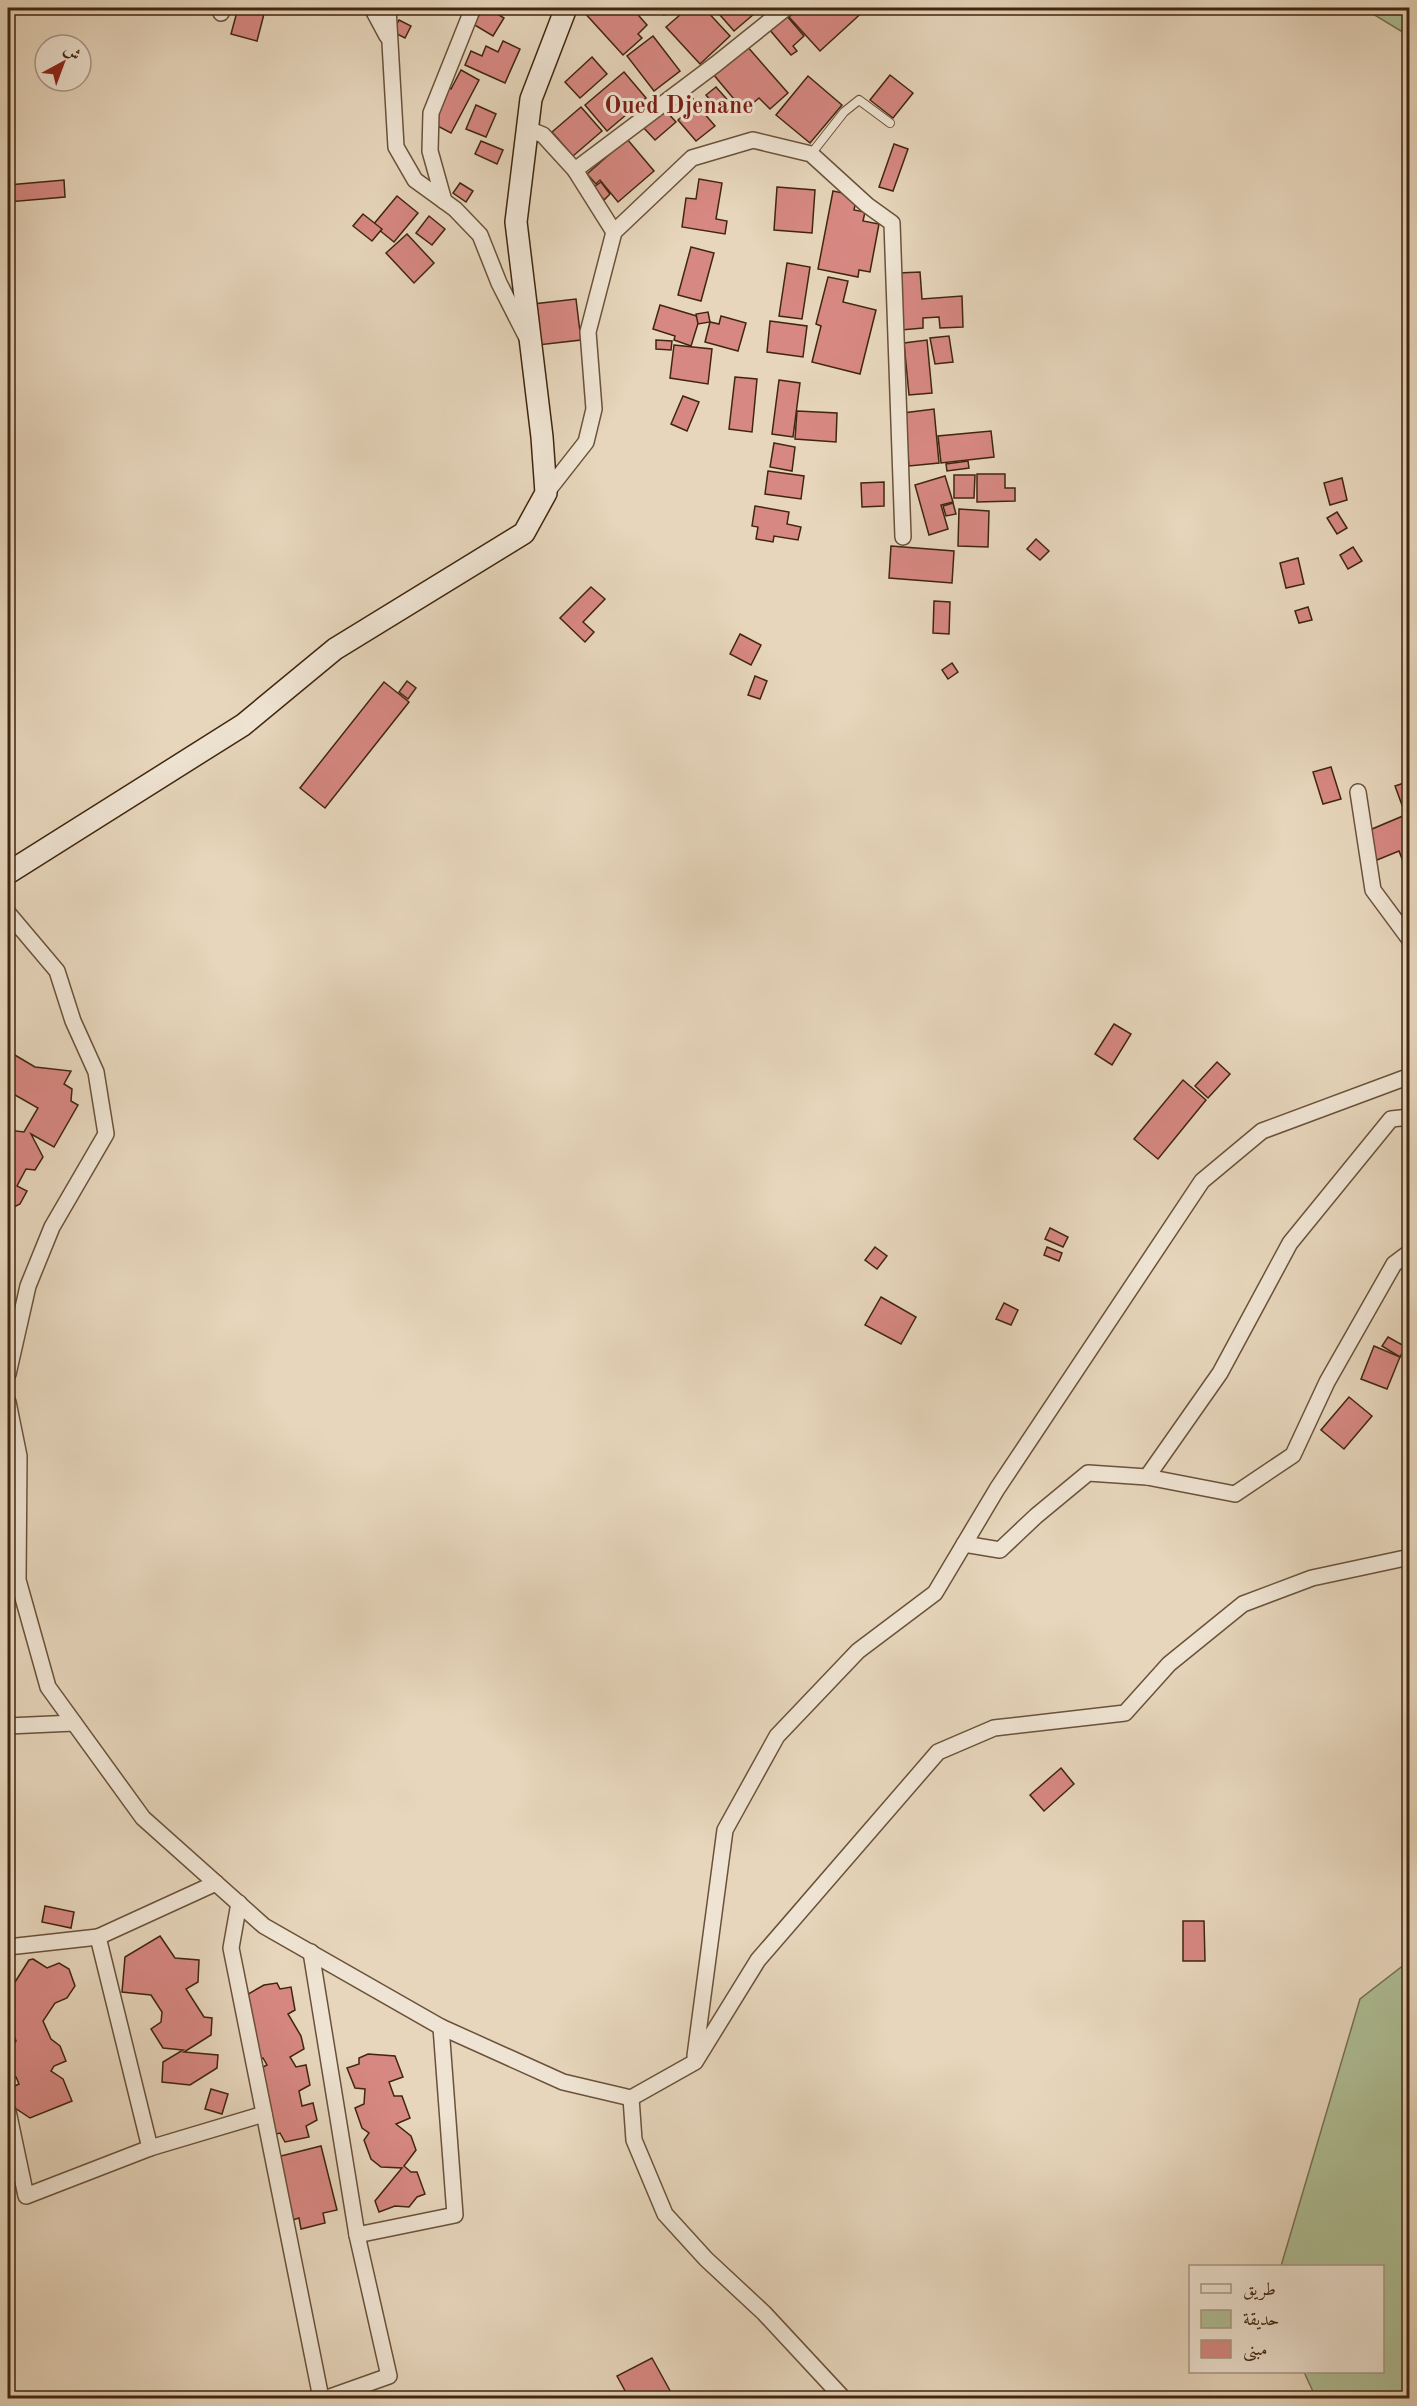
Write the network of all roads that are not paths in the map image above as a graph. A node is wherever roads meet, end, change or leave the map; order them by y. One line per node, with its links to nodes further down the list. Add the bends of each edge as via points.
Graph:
1 (372, 8): 6 (street)
2 (388, 8): 6 (street)
3 (473, 8): 11 (street, via 431,113 430,151)
4 (566, 8): 8 (main road, via 531,99)
5 (786, 8): 10 (street)
6 (390, 42): 11 (street, via 396,147 415,180)
7 (890, 123): 9 (lane, via 859,100 844,112)
8 (526, 128): 10 (street, via 543,135); 13 (main road, via 516,222)
9 (811, 153): 12 (street, via 753,140 692,158); 15 (street, via 892,223)
10 (575, 170): 12 (street)
11 (444, 201): 13 (street, via 480,235)
12 (614, 232): 14 (street, via 588,332 594,409 586,442)
13 (531, 347): 14 (main road)
14 (546, 493): 17 (main road, via 524,533 335,649 243,725)
15 (903, 537)
16 (1358, 792): 19 (street, via 1373,890)
17 (8, 873)
18 (8, 913): 23 (street, via 57,971 73,1021 96,1072 106,1134 48,1237 28,1286)
19 (1410, 940)
20 (1410, 1076): 27 (street, via 1263,1131 1202,1181)
21 (1410, 1117): 26 (street, via 1391,1119 1290,1243 1220,1373)
22 (1410, 1252): 26 (street, via 1394,1264 1328,1382 1293,1455 1234,1494)
23 (8, 1374)
24 (8, 1402): 25 (street)
25 (9, 1418): 29 (street, via 19,1456 18,1580 48,1687)
26 (1147, 1477): 27 (street, via 1088,1473 1000,1550)
27 (964, 1544): 37 (street, via 935,1593 858,1651 777,1736 725,1830)
28 (1410, 1557): 37 (street, via 1312,1578 1242,1604 1169,1665 1125,1713 994,1728 938,1752 758,1960)
29 (74, 1723): 30 (street); 31 (street, via 143,1818)
30 (8, 1725)
31 (216, 1883): 32 (street); 33 (street)
32 (239, 1903): 35 (street, via 264,1926); 40 (street, via 231,1948)
33 (98, 1937): 34 (street); 41 (street)
34 (8, 1947)
35 (310, 1952): 36 (street); 42 (street)
36 (441, 2027): 38 (street, via 563,2082); 42 (street, via 455,2215)
37 (695, 2062): 38 (street)
38 (631, 2098): 45 (street, via 634,2140 665,2214)
39 (8, 2110): 41 (street, via 26,2196)
40 (264, 2114): 41 (street); 43 (street)
41 (150, 2148)
42 (357, 2235): 44 (street, via 390,2376)
43 (321, 2398)
44 (327, 2398)
45 (843, 2398)

